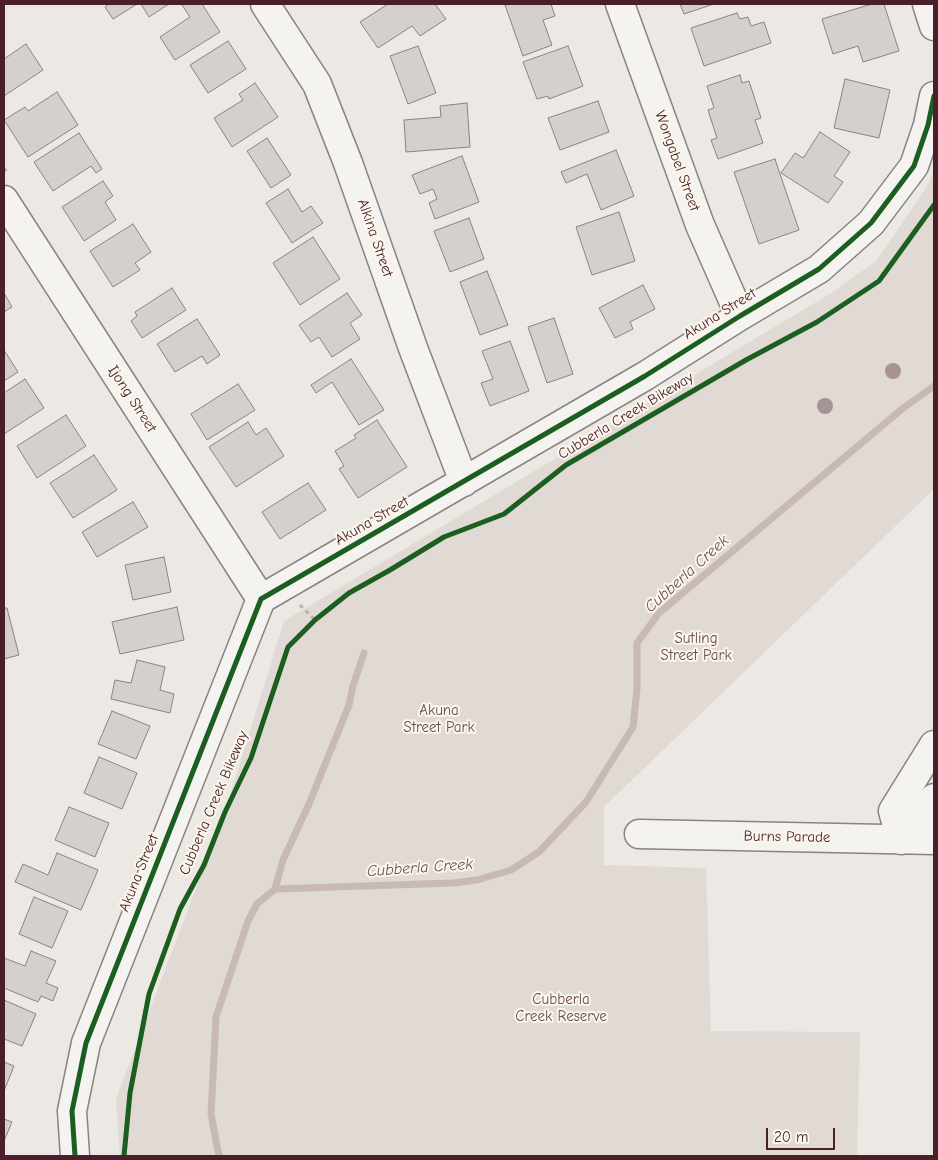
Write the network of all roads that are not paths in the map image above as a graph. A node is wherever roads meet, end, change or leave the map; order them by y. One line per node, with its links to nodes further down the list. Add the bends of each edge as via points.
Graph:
1 (265, 4): 8 (street, Alkina Street, via 317,84)
2 (620, 4): 7 (street, Wongabel Street, via 700,225)
3 (927, 4): 4 (street)
4 (934, 26)
5 (934, 96): 7 (street, Akuna Street, via 914,166 871,224 819,269)
6 (4, 200): 9 (street, Ijong Street)
7 (740, 316): 8 (street, Akuna Street)
8 (464, 482): 9 (street, Akuna Street)
9 (261, 599): 15 (street, Akuna Street, via 86,1043 72,1111)
10 (934, 746): 13 (street, via 893,811)
11 (934, 798): 13 (street, via 918,824)
12 (640, 834): 13 (street, Burns Parade)
13 (901, 840): 14 (street, Burns Parade)
14 (934, 840)
15 (75, 1156)

